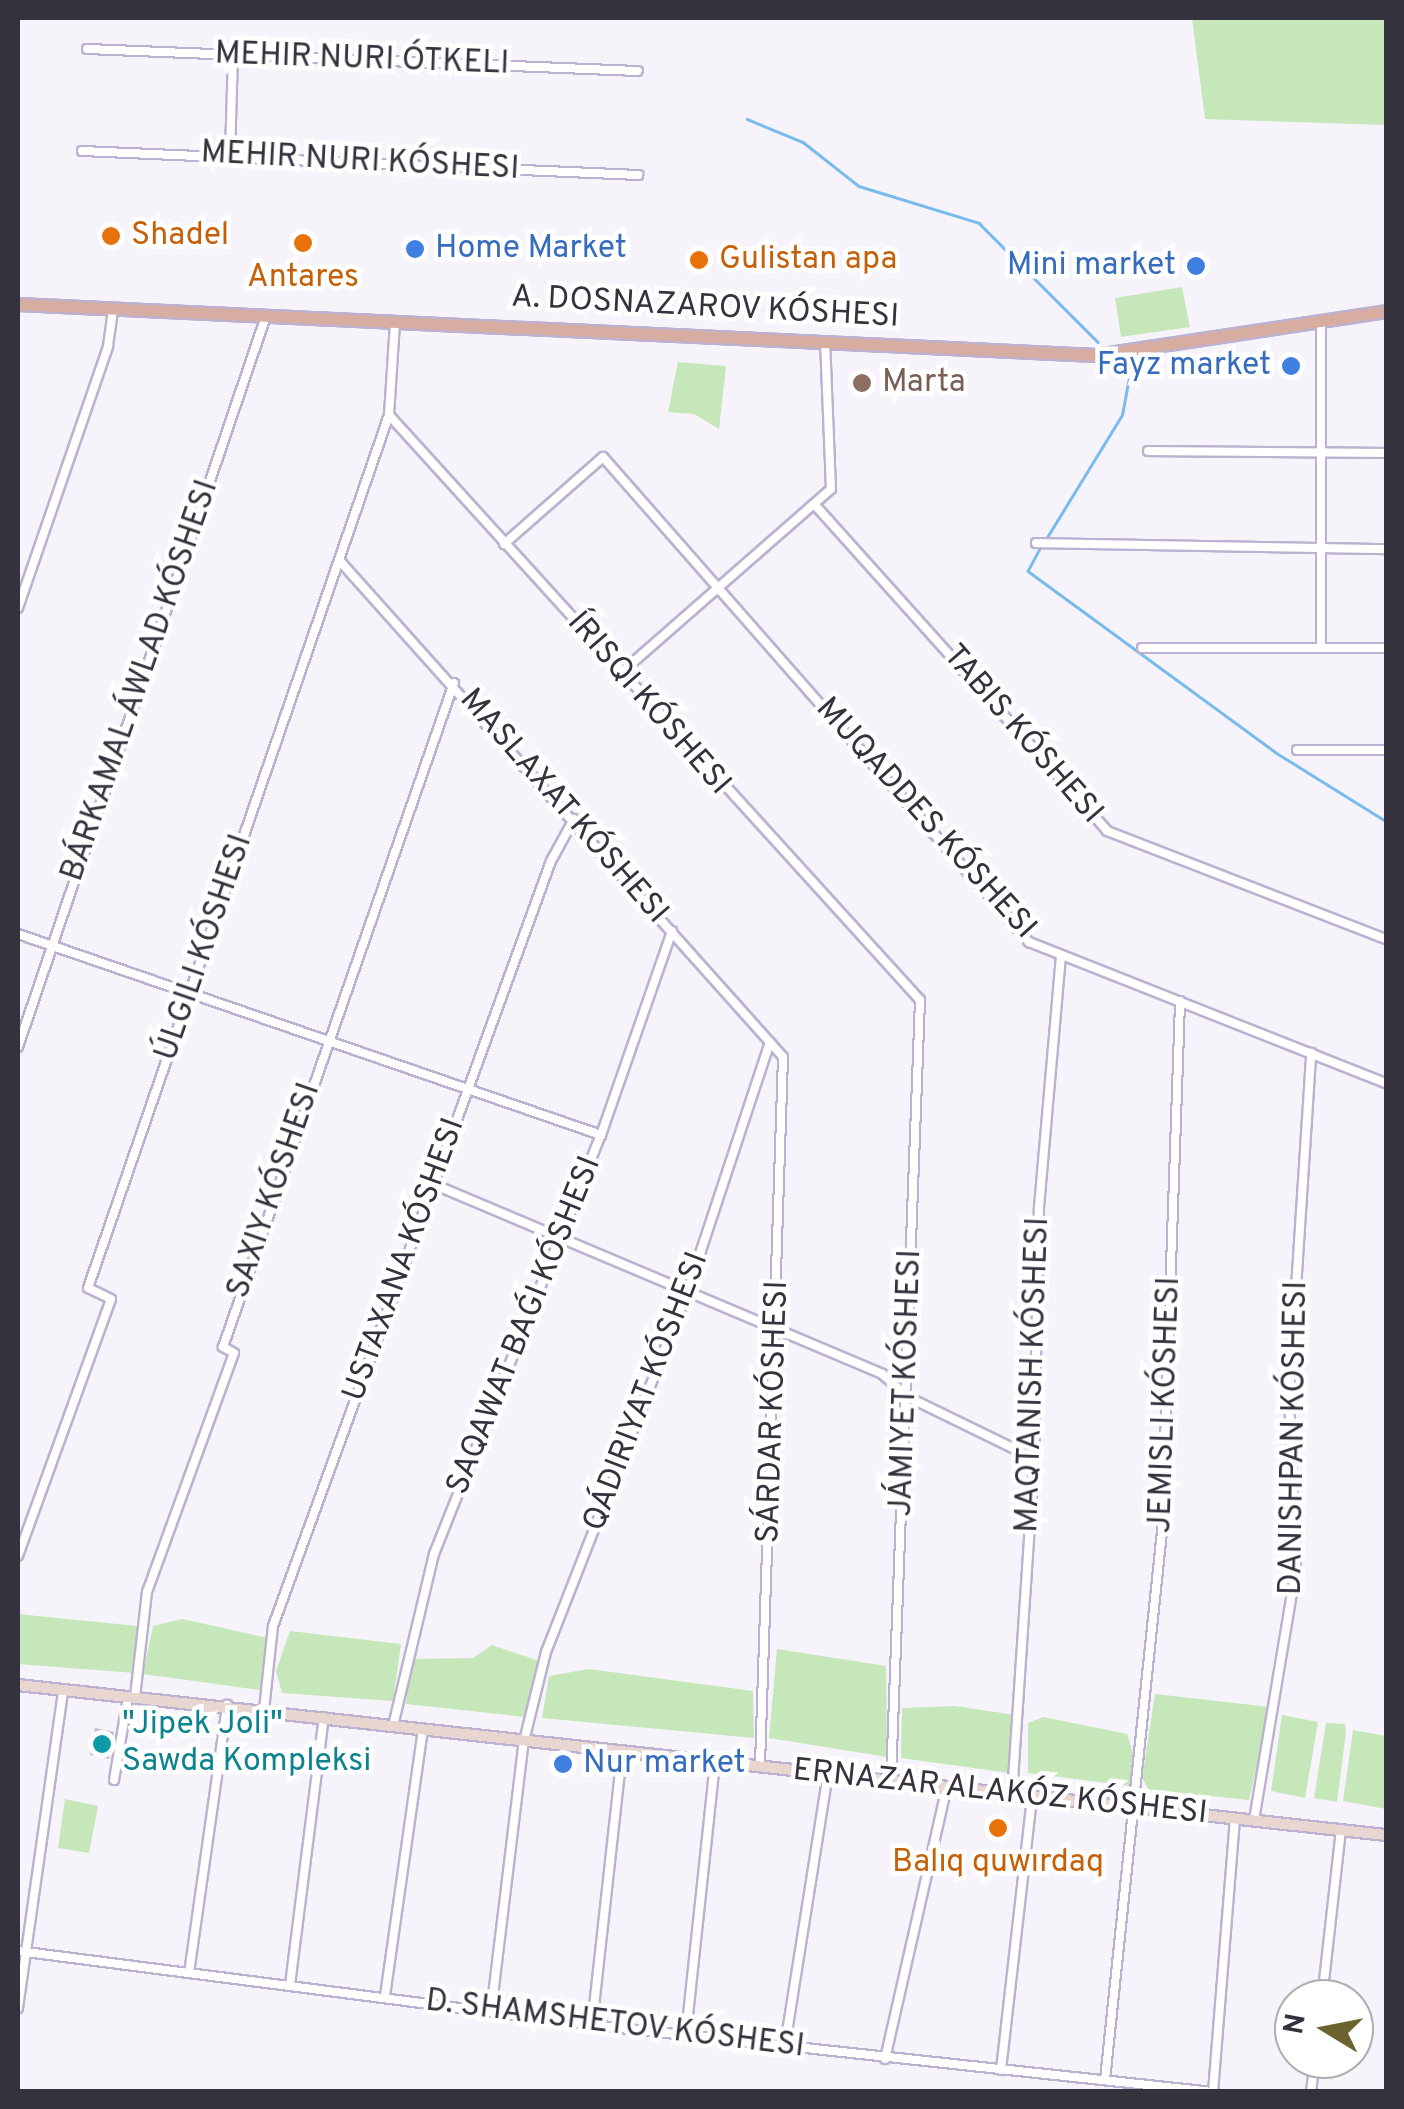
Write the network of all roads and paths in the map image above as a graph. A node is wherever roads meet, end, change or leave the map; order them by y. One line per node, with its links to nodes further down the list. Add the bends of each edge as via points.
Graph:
1 (87, 50): 2 (street)
2 (233, 55): 3 (street); 5 (street)
3 (638, 71)
4 (82, 150): 5 (street)
5 (230, 156): 6 (street)
6 (638, 175)
7 (18, 304): 8 (main road, A. DOSNAZAROV KÓSHESI)
8 (113, 309): 10 (main road, A. DOSNAZAROV KÓSHESI); 25 (street, via 108,346)
9 (1386, 310): 12 (main road, A. DOSNAZAROV KÓSHESI)
10 (266, 316): 11 (main road, A. DOSNAZAROV KÓSHESI); 37 (street, BÁRKAMAL ÁWLAD KÓSHESI)
11 (394, 321): 13 (main road, A. DOSNAZAROV KÓSHESI); 14 (street, ÚLGILI KÓSHESI)
12 (1321, 321): 13 (main road, A. DOSNAZAROV KÓSHESI, via 1117,354); 16 (street)
13 (825, 341): 18 (street, via 835,472)
14 (389, 415): 20 (street); 23 (street, ÚLGILI KÓSHESI)
15 (1148, 451): 16 (street)
16 (1320, 453): 17 (street); 21 (street)
17 (1386, 453)
18 (816, 506): 24 (street); 36 (street, via 1107,832)
19 (1036, 543): 21 (street)
20 (504, 544): 24 (street, MUQADDES KÓSHESI, via 603,458); 29 (street)
21 (1320, 549): 22 (street); 27 (street)
22 (1386, 549)
23 (339, 560): 30 (street, MASLAXAT KÓSHESI); 39 (street, ÚLGILI KÓSHESI)
24 (722, 589): 29 (street); 38 (street, MUQADDES KÓSHESI, via 1010,924 1029,942)
25 (18, 608)
26 (1142, 648): 27 (street)
27 (1321, 648): 28 (street)
28 (1386, 648)
29 (622, 670): 53 (street, JÁMIYET KÓSHESI, via 756,827 910,989 923,1019)
30 (454, 682): 33 (street, MASLAXAT KÓSHESI); 41 (street)
31 (1296, 750): 32 (street)
32 (1386, 750)
33 (574, 819): 34 (street, MASLAXAT KÓSHESI); 47 (street, USTAXANA KÓSHESI)
34 (672, 931): 42 (street, MASLAXAT KÓSHESI); 48 (street)
35 (18, 934): 37 (street)
36 (1386, 939)
37 (51, 946): 39 (street); 43 (street, BÁRKAMAL ÁWLAD KÓSHESI)
38 (1061, 955): 40 (street, MUQADDES KÓSHESI); 54 (street, via 1040,1207)
39 (190, 992): 41 (street); 55 (street, ÚLGILI KÓSHESI, via 88,1288 111,1299)
40 (1180, 1002): 44 (street, MUQADDES KÓSHESI); 74 (street, JEMISLI KÓSHESI, via 1162,1531)
41 (326, 1038): 47 (street); 58 (street, via 222,1347 234,1352 147,1592)
42 (770, 1042): 45 (street, MASLAXAT KÓSHESI); 51 (street, QÁDIRIYAT KÓSHESI)
43 (18, 1048)
44 (1311, 1053): 46 (street, MUQADDES KÓSHESI); 76 (street, via 1289,1398 1296,1570)
45 (783, 1057): 52 (street, SÁRDAR KÓSHESI)
46 (1386, 1082)
47 (468, 1086): 48 (street); 49 (street, USTAXANA KÓSHESI)
48 (601, 1136): 50 (street)
49 (433, 1184): 50 (street); 60 (street, USTAXANA KÓSHESI, via 273,1626)
50 (558, 1238): 51 (street); 62 (street, via 434,1554)
51 (687, 1294): 52 (street); 64 (street, QÁDIRIYAT KÓSHESI, via 546,1652)
52 (779, 1331): 53 (street, via 882,1374); 67 (street, SÁRDAR KÓSHESI)
53 (908, 1397): 54 (street); 70 (street, JÁMIYET KÓSHESI)
54 (1033, 1458): 72 (street)
55 (18, 1556)
56 (18, 1684): 57 (main road, ERNAZAR ALAKÓZ KÓSHESI)
57 (63, 1690): 58 (main road, ERNAZAR ALAKÓZ KÓSHESI); 80 (street)
58 (131, 1697): 59 (main road, ERNAZAR ALAKÓZ KÓSHESI); 69 (street)
59 (228, 1706): 60 (main road, ERNAZAR ALAKÓZ KÓSHESI); 81 (street)
60 (264, 1710): 61 (main road, ERNAZAR ALAKÓZ KÓSHESI)
61 (324, 1717): 62 (main road, ERNAZAR ALAKÓZ KÓSHESI); 83 (street)
62 (393, 1726): 63 (main road, ERNAZAR ALAKÓZ KÓSHESI)
63 (423, 1730): 64 (main road, ERNAZAR ALAKÓZ KÓSHESI); 84 (street)
64 (524, 1741): 65 (main road, ERNAZAR ALAKÓZ KÓSHESI); 86 (street, QÁDIRIYAT KÓSHESI)
65 (622, 1752): 66 (main road, ERNAZAR ALAKÓZ KÓSHESI); 87 (street)
66 (715, 1762): 67 (main road, ERNAZAR ALAKÓZ KÓSHESI); 88 (street)
67 (760, 1767): 68 (main road, ERNAZAR ALAKÓZ KÓSHESI)
68 (828, 1774): 70 (main road, ERNAZAR ALAKÓZ KÓSHESI); 89 (street)
69 (114, 1780)
70 (892, 1781): 71 (main road, ERNAZAR ALAKÓZ KÓSHESI)
71 (948, 1787): 72 (main road, ERNAZAR ALAKÓZ KÓSHESI); 90 (street)
72 (1012, 1794): 73 (main road, ERNAZAR ALAKÓZ KÓSHESI)
73 (1032, 1797): 74 (main road, ERNAZAR ALAKÓZ KÓSHESI); 91 (street)
74 (1133, 1808): 75 (main road, ERNAZAR ALAKÓZ KÓSHESI); 92 (street, JEMISLI KÓSHESI)
75 (1235, 1818): 76 (main road, ERNAZAR ALAKÓZ KÓSHESI); 93 (street)
76 (1254, 1820): 77 (main road, ERNAZAR ALAKÓZ KÓSHESI)
77 (1341, 1830): 78 (main road, ERNAZAR ALAKÓZ KÓSHESI); 82 (street)
78 (1386, 1835)
79 (18, 1952): 80 (street, D. SHAMSHETOV KÓSHESI)
80 (29, 1952): 81 (street, D. SHAMSHETOV KÓSHESI); 85 (street)
81 (189, 1973): 83 (street, D. SHAMSHETOV KÓSHESI)
82 (1324, 1979)
83 (290, 1985): 84 (street, D. SHAMSHETOV KÓSHESI)
84 (385, 1996): 86 (street, D. SHAMSHETOV KÓSHESI)
85 (18, 2008)
86 (492, 2012): 87 (street, D. SHAMSHETOV KÓSHESI)
87 (592, 2025): 88 (street, D. SHAMSHETOV KÓSHESI)
88 (686, 2034): 89 (street, D. SHAMSHETOV KÓSHESI)
89 (784, 2045): 90 (street, D. SHAMSHETOV KÓSHESI)
90 (884, 2059): 91 (street, D. SHAMSHETOV KÓSHESI)
91 (1001, 2070): 92 (street, D. SHAMSHETOV KÓSHESI)
92 (1106, 2080): 93 (street, D. SHAMSHETOV KÓSHESI)
93 (1213, 2092)

